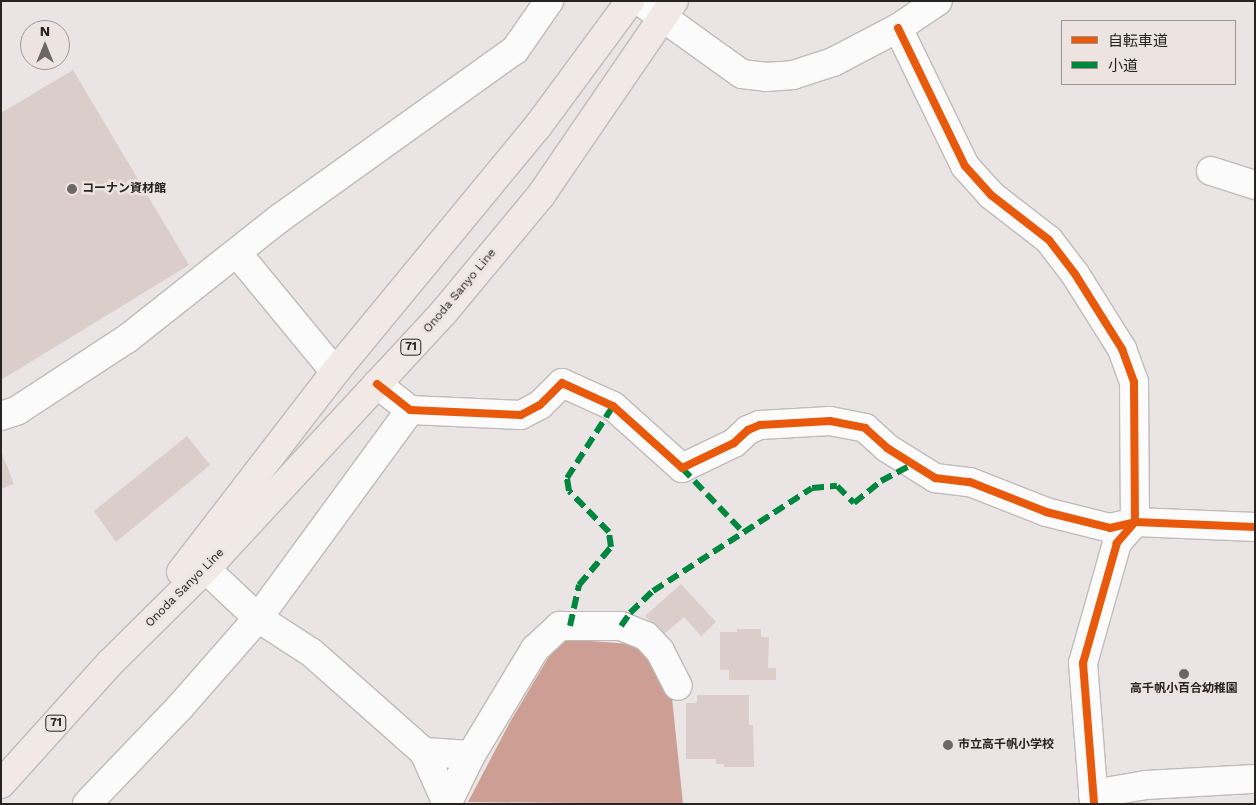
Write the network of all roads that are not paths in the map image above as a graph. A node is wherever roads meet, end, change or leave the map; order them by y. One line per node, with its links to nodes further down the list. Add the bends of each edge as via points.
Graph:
1 (550, 1): 9 (street, via 515,50 280,218)
2 (630, 1): 10 (main road, Onoda Sanyo Line / 71, via 538,126)
3 (640, 1): 5 (street)
4 (938, 1): 6 (street)
5 (669, 10): 6 (street, via 742,74 766,77 792,76 833,62); 11 (main road, Onoda Sanyo Line / 71, via 541,195 444,312)
6 (898, 28): 14 (street, via 965,166 991,194 1049,240 1075,274 1122,349 1134,382)
7 (1211, 171): 8 (street)
8 (1255, 185)
9 (237, 253): 10 (street); 13 (street, via 128,338 18,410)
10 (335, 372): 16 (main road, Onoda Sanyo Line / 71)
11 (377, 384): 12 (street); 16 (main road, Onoda Sanyo Line / 71)
12 (410, 410): 14 (street, via 521,414 540,405 562,383 613,406 682,468 734,443 748,430 760,425 830,422 865,428 887,448 935,478 970,482 1046,512 1110,528); 17 (street)
13 (1, 416)
14 (1135, 522): 15 (street); 23 (street, via 1117,543 1083,663)
15 (1255, 527)
16 (199, 562): 17 (street); 22 (main road, Onoda Sanyo Line / 71)
17 (258, 618): 19 (street, via 312,653); 24 (street, via 180,707)
18 (678, 686): 20 (street, via 660,651 646,636 621,626 560,626 535,649)
19 (424, 752): 20 (street); 25 (street)
20 (471, 754): 25 (street)
21 (1255, 779): 23 (street, via 1146,785)
22 (1, 784)
23 (1093, 799)
24 (86, 804)
25 (447, 804)

